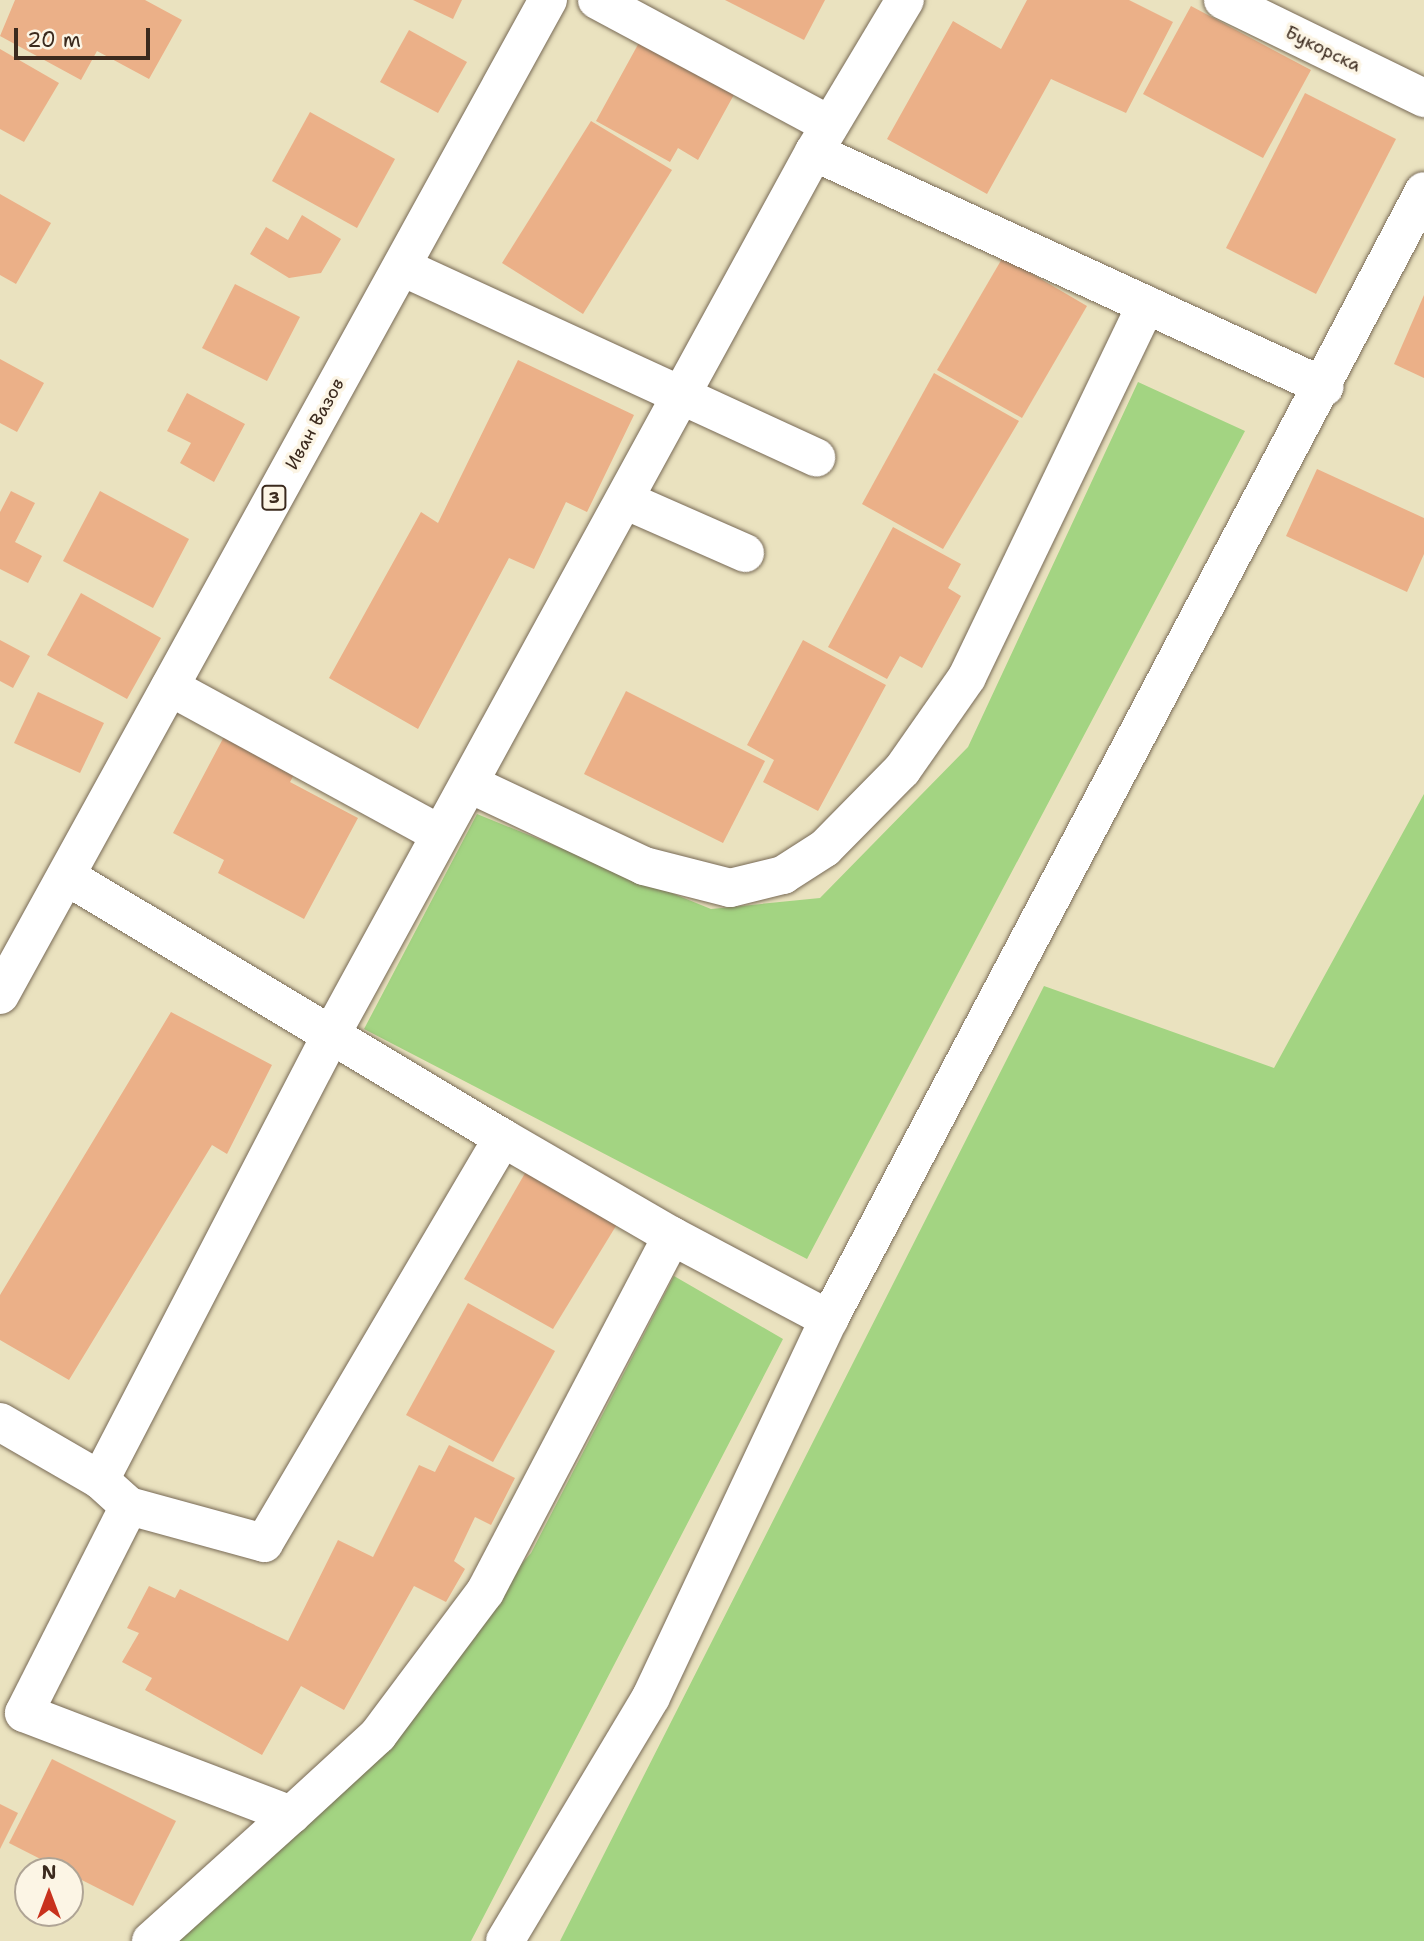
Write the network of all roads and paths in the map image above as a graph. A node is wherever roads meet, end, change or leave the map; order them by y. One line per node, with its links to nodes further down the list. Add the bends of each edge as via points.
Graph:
1 (548, 0): 8 (street, Иван Вазов / 3)
2 (597, 0): 6 (street)
3 (905, 0): 6 (street)
4 (1223, 0): 5 (street, Букорска)
5 (1424, 98)
6 (822, 138): 9 (street); 11 (street)
7 (1424, 191): 10 (street)
8 (402, 267): 11 (street); 15 (street, Иван Вазов / 3)
9 (1146, 305): 10 (street); 16 (street, via 967,677 902,771 825,848 783,875 730,888 644,866)
10 (1325, 387): 23 (street)
11 (683, 399): 12 (street); 13 (street)
12 (816, 457)
13 (627, 500): 14 (street); 16 (street)
14 (745, 553)
15 (170, 687): 17 (street); 18 (street, Иван Вазов / 3)
16 (470, 784): 17 (street)
17 (440, 834): 20 (street)
18 (66, 876): 19 (street, Иван Вазов / 3); 20 (street)
19 (0, 995)
20 (332, 1033): 21 (street); 25 (street)
21 (503, 1138): 22 (street); 26 (street, via 264,1543)
22 (672, 1236): 23 (street); 28 (street, via 485,1592 377,1735)
23 (829, 1319): 30 (street, via 652,1697)
24 (0, 1422): 25 (street)
25 (100, 1480): 26 (street)
26 (129, 1506): 27 (street)
27 (12, 1714): 28 (street)
28 (291, 1815): 29 (street)
29 (150, 1941)
30 (505, 1941)

